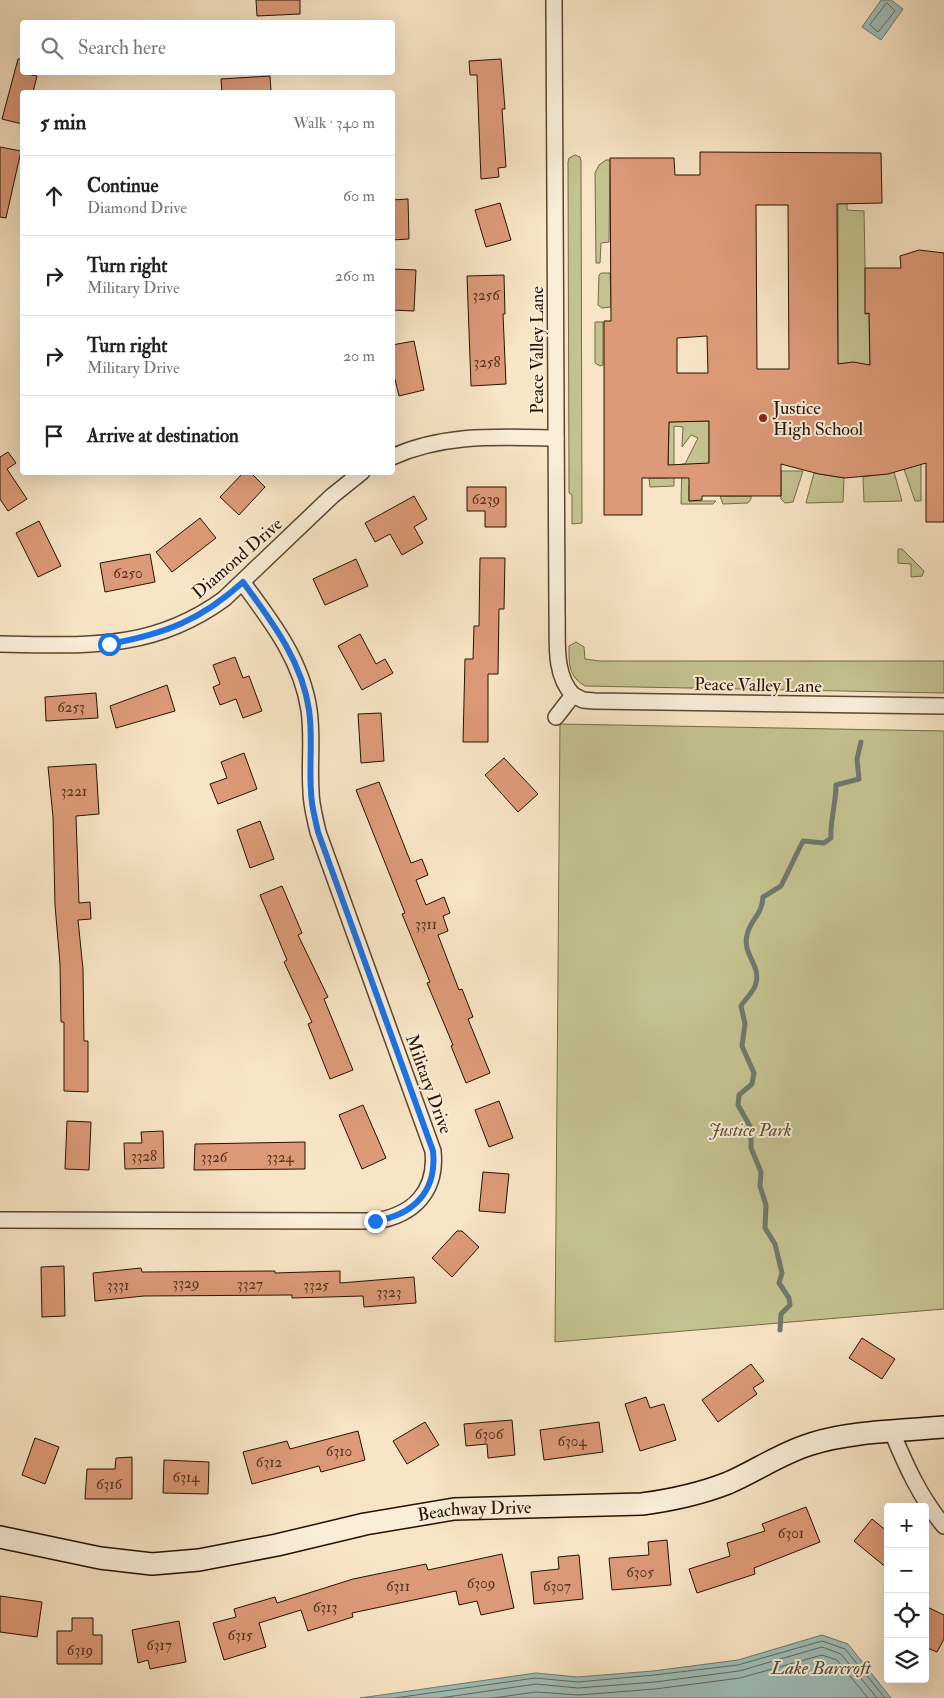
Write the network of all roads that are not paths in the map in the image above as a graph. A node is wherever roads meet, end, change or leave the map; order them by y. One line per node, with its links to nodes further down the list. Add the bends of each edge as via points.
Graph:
1 (554, 0): 2 (street, Peace Valley Lane)
2 (556, 438): 3 (street, via 460,438 432,443); 7 (street, Peace Valley Lane, via 560,676)
3 (395, 456)
4 (358, 475): 5 (street, Diamond Drive)
5 (243, 582): 6 (street, Diamond Drive, via 207,612 146,638 109,644); 10 (street, Military Drive, via 280,632 303,684 309,710 310,790 318,832 433,1151 432,1178 418,1202 407,1211 390,1219 375,1221)
6 (0, 644)
7 (573, 695): 8 (street, Peace Valley Lane, via 594,701); 9 (street)
8 (944, 706)
9 (556, 717)
10 (0, 1220)
11 (944, 1427): 12 (street, Beachway Drive)
12 (892, 1432): 13 (street, via 923,1498); 14 (street, Beachway Drive, via 835,1438 812,1444 702,1493 673,1500 642,1504 454,1509 365,1524 199,1560 152,1564 100,1558)
13 (944, 1526)
14 (0, 1537)

